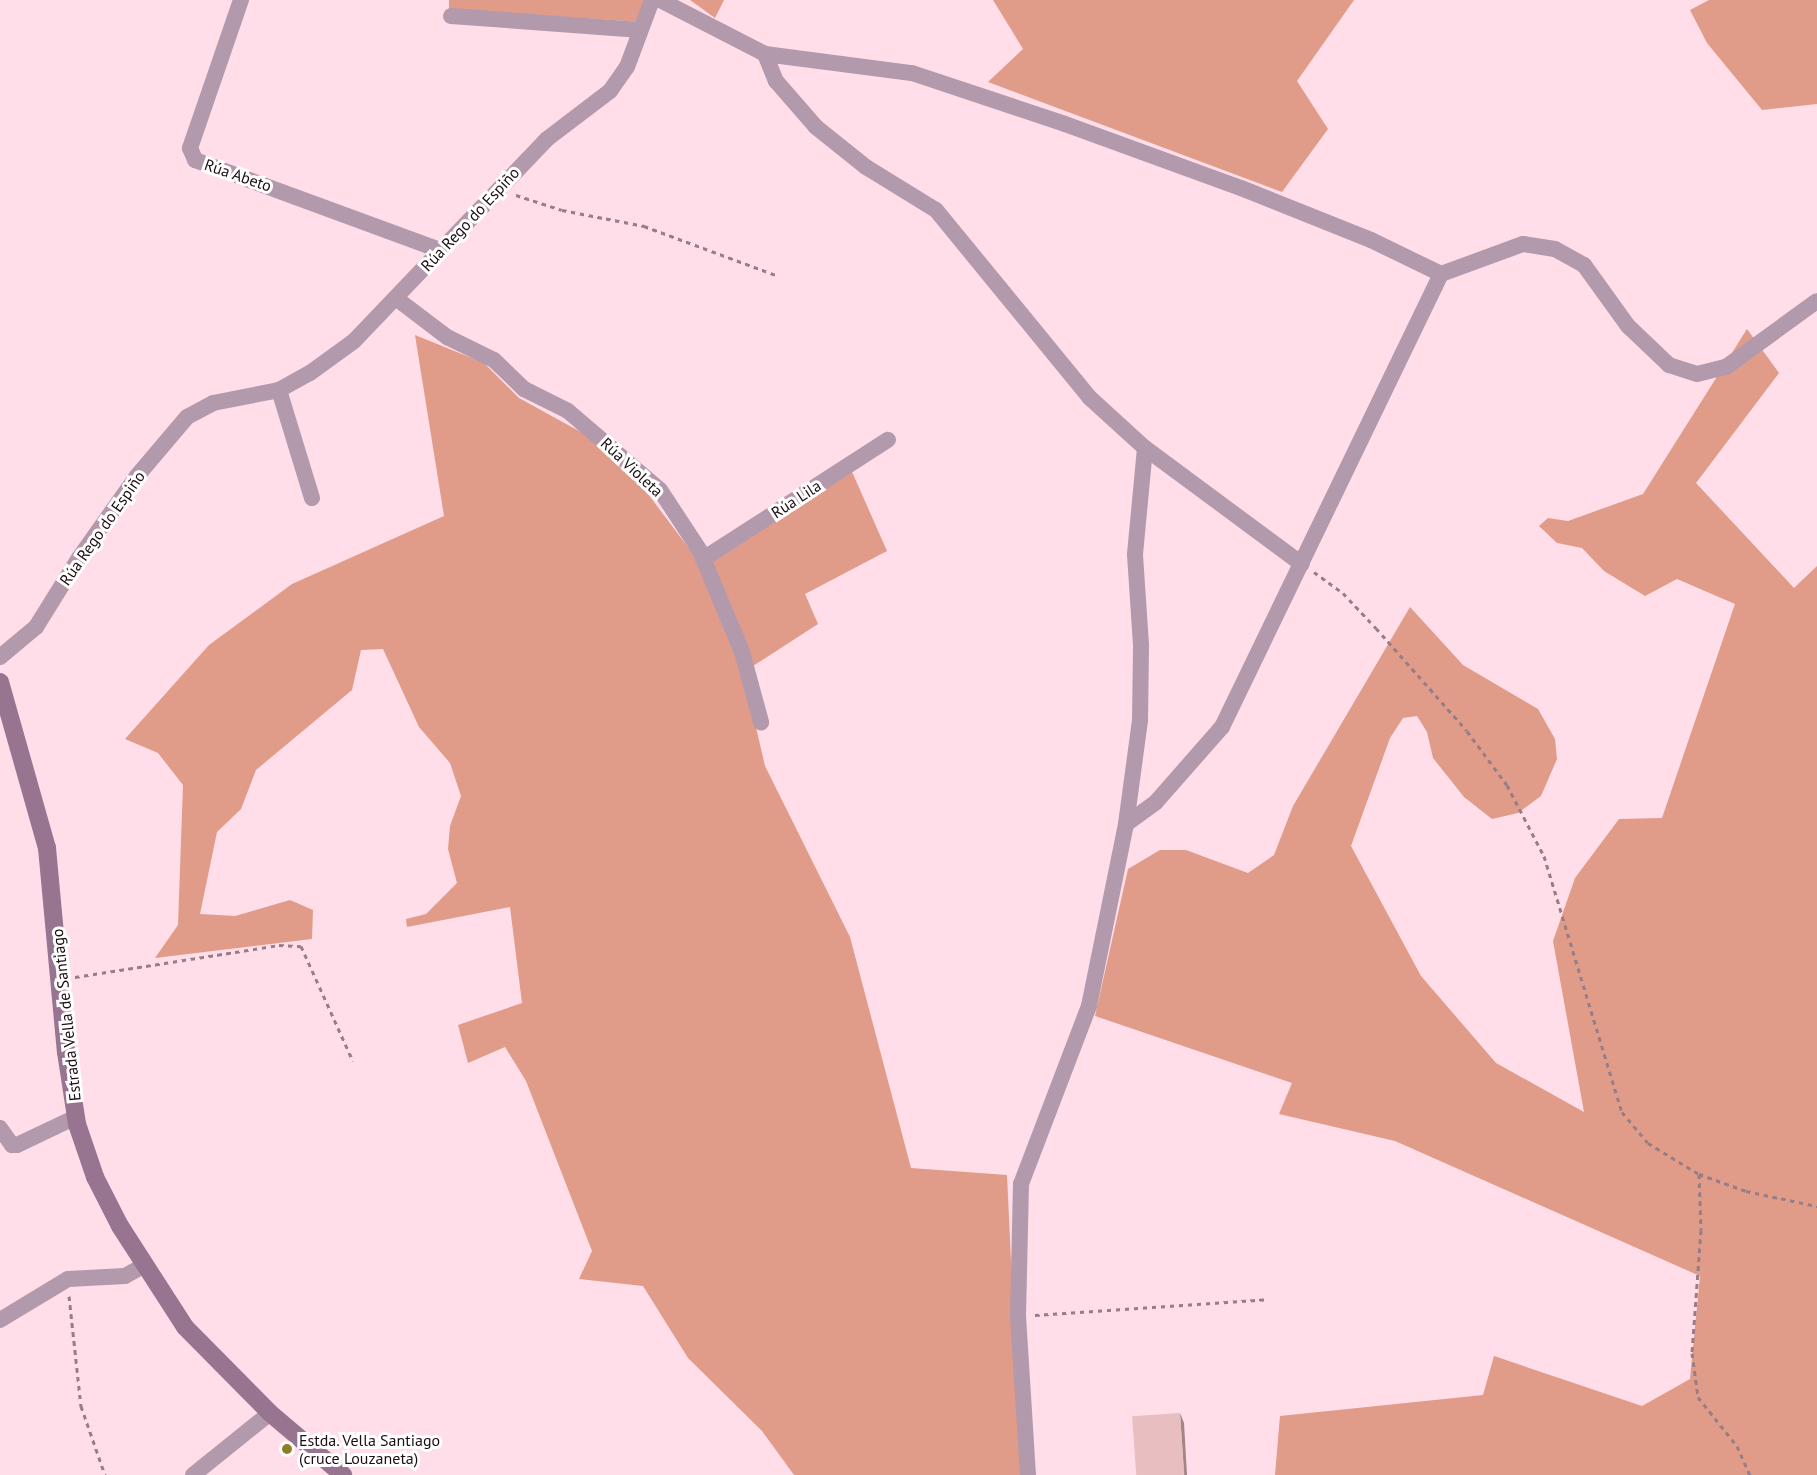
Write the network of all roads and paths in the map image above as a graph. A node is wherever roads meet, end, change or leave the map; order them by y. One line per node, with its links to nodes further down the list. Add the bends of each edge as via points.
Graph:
1 (241, 0): 8 (street, Rúa Abeto, via 190,148 195,160)
2 (652, 0): 5 (street, Rúa Rego do Espiño)
3 (660, 0): 6 (street)
4 (451, 16): 5 (street)
5 (640, 30): 7 (street, Rúa Rego do Espiño, via 627,67 610,91 547,139)
6 (765, 54): 9 (street, via 912,73 1242,188 1371,240); 15 (street, via 776,81 816,127 866,167 936,210 1090,398)
7 (498, 189): 8 (street, Rúa Rego do Espiño); 10 (path, via 562,210 644,226)
8 (440, 250): 11 (street, Rúa Rego do Espiño)
9 (1441, 274): 12 (street, via 1523,244 1555,249 1584,265 1628,326 1669,366 1697,374 1726,368); 18 (street)
10 (776, 275)
11 (397, 299): 13 (street, Rúa Rego do Espiño, via 354,341); 17 (street, Rúa Violeta, via 447,337 494,360 524,389 568,411 616,449 660,490)
12 (1817, 301)
13 (279, 390): 16 (street); 19 (street, Rúa Rego do Espiño, via 213,403 187,417 137,476 78,558 36,627)
14 (888, 440): 17 (street, Rúa Lila)
15 (1145, 448): 18 (street); 22 (street, via 1135,554 1141,645 1140,720)
16 (312, 498)
17 (703, 559): 21 (street, Rúa Violeta, via 742,652)
18 (1302, 564): 22 (street, via 1222,727 1156,802); 27 (path, via 1356,607 1467,731 1507,785 1544,856 1622,1112 1648,1143)
19 (0, 657)
20 (0, 682): 23 (main road, Estrada Vella de Santiago, via 47,848)
21 (761, 722)
22 (1125, 824): 32 (street, via 1089,1006 1021,1184)
23 (61, 979): 24 (path, via 279,945 301,946); 25 (main road, Estrada Vella de Santiago)
24 (353, 1062)
25 (76, 1117): 26 (street, via 17,1145 12,1145); 29 (main road, Estrada Vella de Santiago, via 95,1177)
26 (0, 1128)
27 (1699, 1174): 28 (path, via 1746,1191); 39 (path, via 1701,1230 1692,1353 1698,1397 1737,1446)
28 (1817, 1206)
29 (145, 1265): 30 (street, via 125,1276); 34 (main road, Estrada Vella de Santiago, via 186,1327)
30 (63, 1281): 33 (street); 35 (path, via 70,1299 81,1406)
31 (1267, 1299): 32 (path)
32 (1018, 1316): 38 (street)
33 (0, 1320)
34 (270, 1413): 36 (street); 37 (main road, Estrada Vella de Santiago)
35 (105, 1475)
36 (193, 1475)
37 (343, 1475)
38 (1028, 1475)
39 (1750, 1475)

